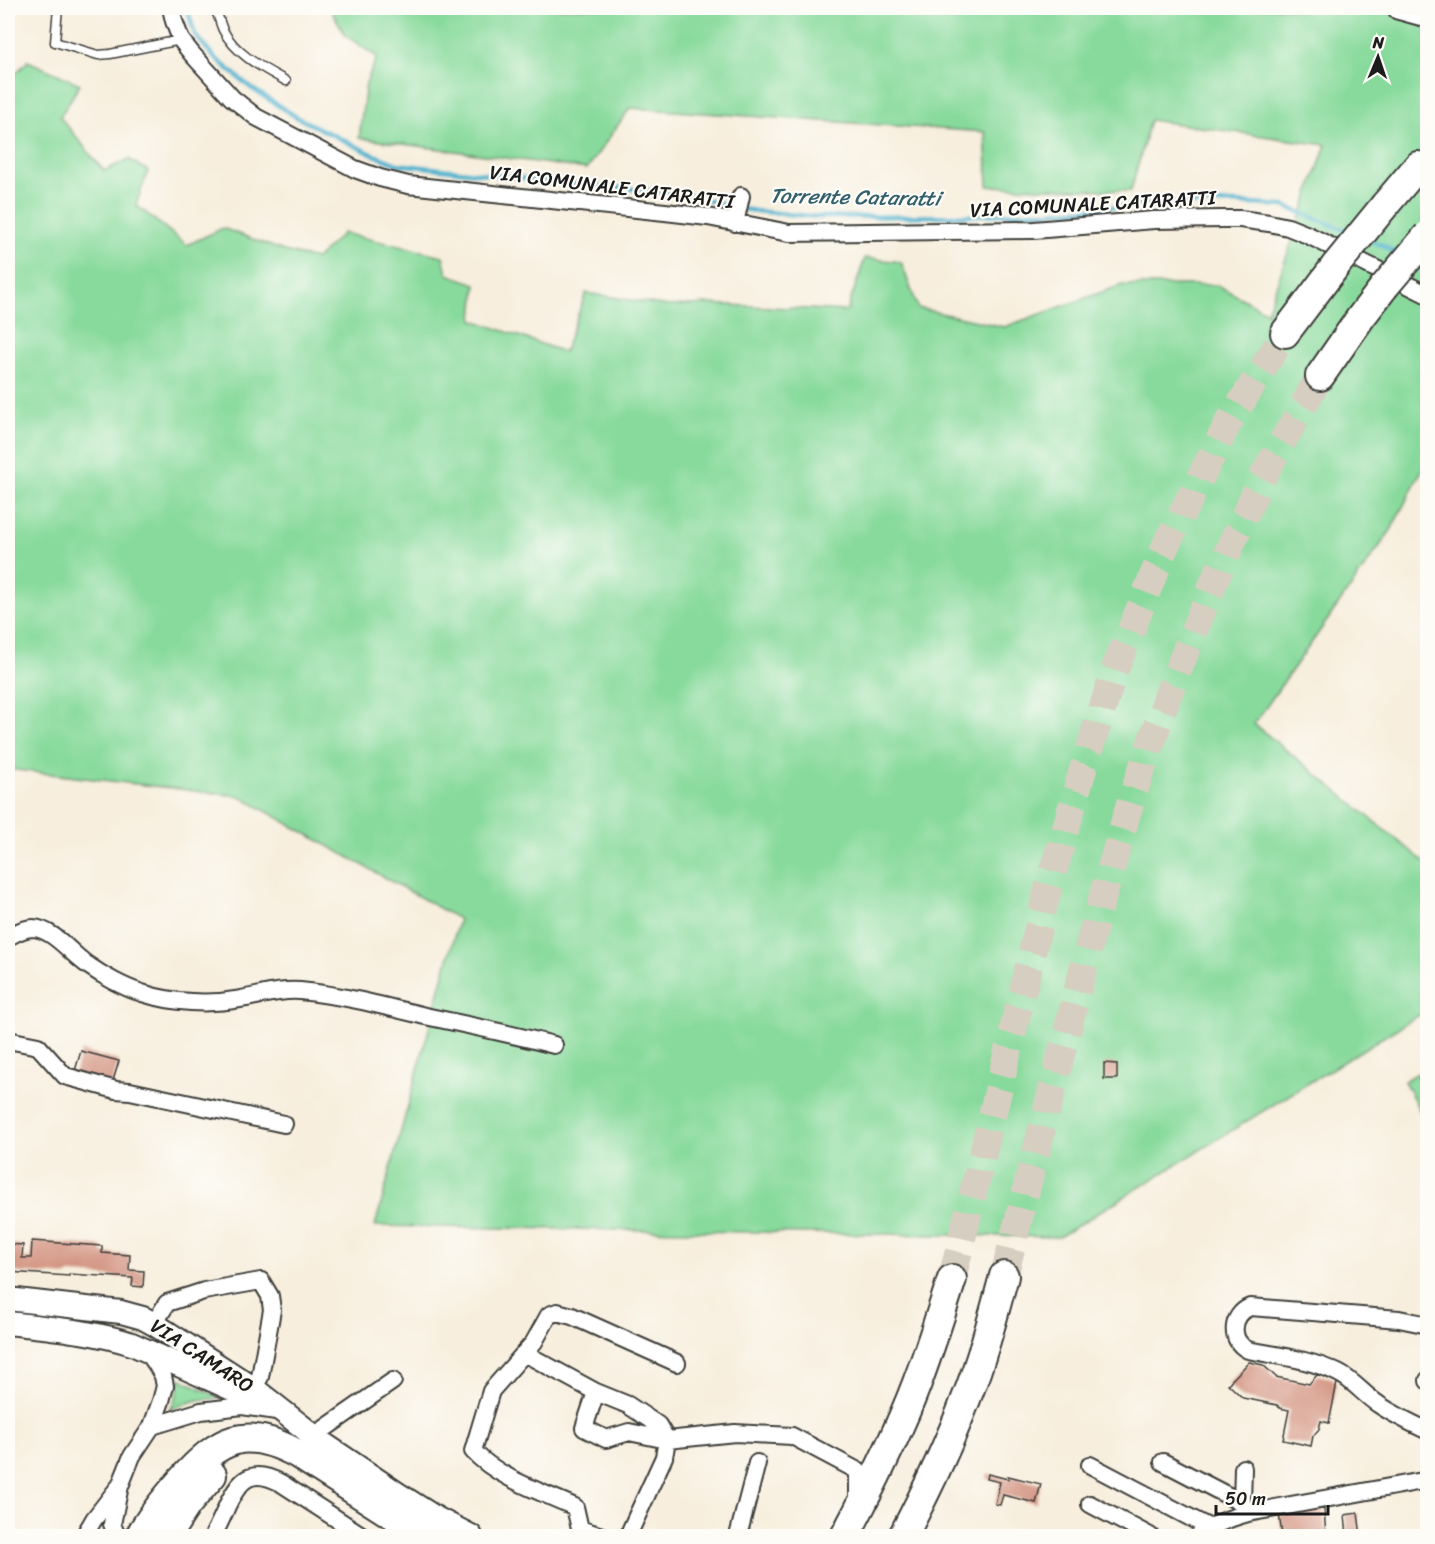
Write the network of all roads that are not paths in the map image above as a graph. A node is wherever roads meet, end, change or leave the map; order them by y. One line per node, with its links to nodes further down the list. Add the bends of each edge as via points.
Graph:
1 (58, 8): 6 (lane, via 55,42 98,55)
2 (171, 8): 6 (street, VIA COMUNALE CATARATTI)
3 (215, 8): 7 (lane, via 224,32 238,51)
4 (1399, 8): 5 (street)
5 (1428, 16)
6 (181, 39): 10 (street, VIA COMUNALE CATARATTI, via 232,98 256,117 380,178 408,185)
7 (286, 81)
8 (1418, 166): 13 (highway, bridge)
9 (741, 196): 10 (street)
10 (735, 223): 12 (street, VIA COMUNALE CATARATTI, via 789,233 899,233 1240,219 1308,235)
11 (1428, 235): 14 (highway, bridge, via 1361,317)
12 (1428, 295)
13 (1285, 333)
14 (1320, 376)
15 (8, 937): 17 (street, via 27,929 45,931 95,971 141,993 165,998 222,1001 297,990)
16 (8, 1040): 18 (street, via 38,1046 65,1076)
17 (554, 1045)
18 (284, 1124)
19 (1004, 1276): 60 (highway, via 967,1397)
20 (952, 1279): 59 (highway, via 904,1414)
21 (8, 1299): 23 (street, VIA CAMARO, via 121,1312)
22 (8, 1323): 26 (street, VIA CAMARO, via 112,1338)
23 (154, 1324): 25 (street, VIA CAMARO); 32 (street, via 167,1303 204,1291 261,1281 270,1296 272,1310 260,1377)
24 (1428, 1325): 34 (street, via 1399,1319 1250,1307 1237,1318 1235,1333 1237,1341 1248,1350 1306,1360 1340,1374 1378,1404)
25 (178, 1339): 28 (street); 32 (street, VIA CAMARO)
26 (146, 1351): 28 (street, VIA CAMARO); 33 (street, via 164,1381)
27 (525, 1353): 29 (street, via 549,1315 558,1312); 31 (street); 56 (street, via 491,1391 473,1451 508,1477 575,1507 579,1528)
28 (168, 1360): 32 (street, VIA CAMARO)
29 (677, 1364)
30 (393, 1381): 35 (street)
31 (596, 1392): 36 (street, via 628,1405 658,1425); 36 (street, via 584,1428 606,1439 629,1432)
32 (247, 1397): 33 (street); 35 (street, VIA CAMARO, via 283,1412)
33 (152, 1426): 42 (street, via 132,1456)
34 (1428, 1431)
35 (314, 1436): 55 (street, VIA CAMARO, via 398,1494)
36 (667, 1440): 57 (street); 59 (street, via 735,1433 792,1436 858,1471 859,1497)
37 (1163, 1462): 45 (street)
38 (757, 1463): 58 (street)
39 (1090, 1465): 46 (street)
40 (1243, 1468): 45 (street)
41 (1428, 1479): 45 (street)
42 (120, 1486): 47 (street); 48 (street, via 112,1524)
43 (178, 1499): 49 (highway, via 149,1519); 50 (highway); 53 (highway, via 222,1465 241,1456 262,1455 283,1463); 54 (highway, via 199,1461 219,1446 239,1439 262,1439 298,1454)
44 (1090, 1504): 61 (street)
45 (1245, 1508): 46 (street)
46 (1204, 1532)
47 (84, 1536)
48 (119, 1536)
49 (140, 1536)
50 (166, 1536)
51 (213, 1536): 52 (street, via 237,1487 249,1477 261,1475 281,1483)
52 (363, 1536)
53 (394, 1536)
54 (426, 1536)
55 (471, 1536)
56 (602, 1536)
57 (630, 1536)
58 (738, 1536)
59 (844, 1536)
60 (903, 1536)
61 (1150, 1536)

